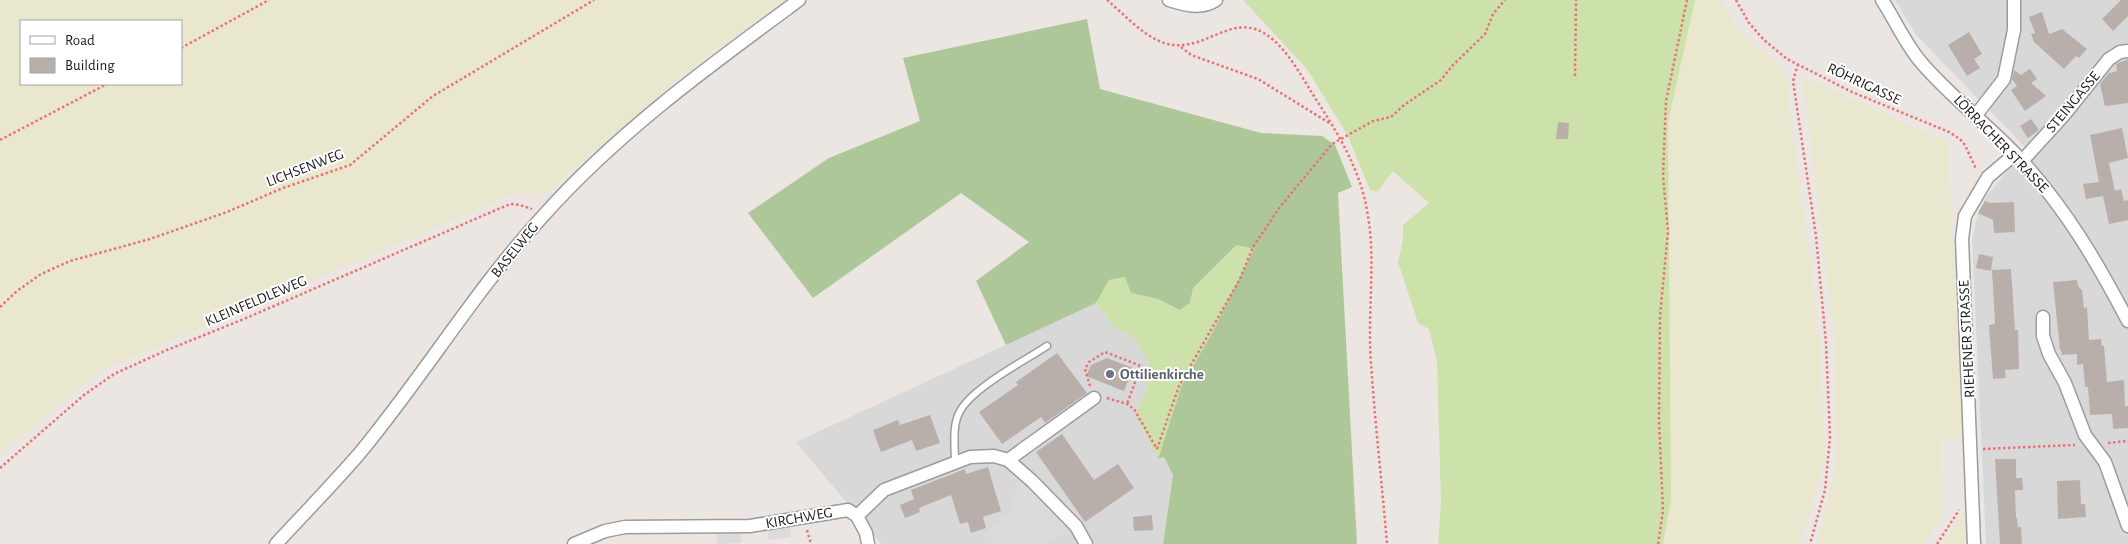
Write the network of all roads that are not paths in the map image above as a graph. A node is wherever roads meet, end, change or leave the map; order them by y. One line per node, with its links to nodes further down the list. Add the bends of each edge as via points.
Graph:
1 (799, 0): 17 (street, BASELWEG, via 644,117 592,165 508,256 359,454)
2 (1169, 0): 3 (street, via 1202,6)
3 (1216, 0)
4 (1882, 0): 7 (street, LÖRRACHER STRASSE, via 1920,61)
5 (2014, 0): 7 (street, via 2014,30 2004,79)
6 (2128, 51): 8 (street, STEINGASSE, via 2109,59 2064,115)
7 (1976, 115): 8 (street, LÖRRACHER STRASSE)
8 (2019, 158): 10 (street, LÖRRACHER STRASSE, via 2080,234); 21 (street, RIEHENER STRASSE, via 1988,177 1965,216 1962,240)
9 (2043, 317): 16 (street, via 2043,336 2049,354 2065,383 2085,435 2105,462)
10 (2128, 320)
11 (1047, 346): 14 (lane, via 966,402 958,413 954,430)
12 (1094, 398): 13 (street)
13 (1008, 460): 14 (street, via 982,456); 20 (street, via 1053,501 1076,526)
14 (955, 462): 15 (street, via 884,490)
15 (857, 516): 18 (street, KIRCHWEG, via 848,510 750,526 625,527 605,531); 19 (street)
16 (2128, 526)
17 (276, 544)
18 (574, 544)
19 (868, 544)
20 (1086, 544)
21 (1974, 544)

